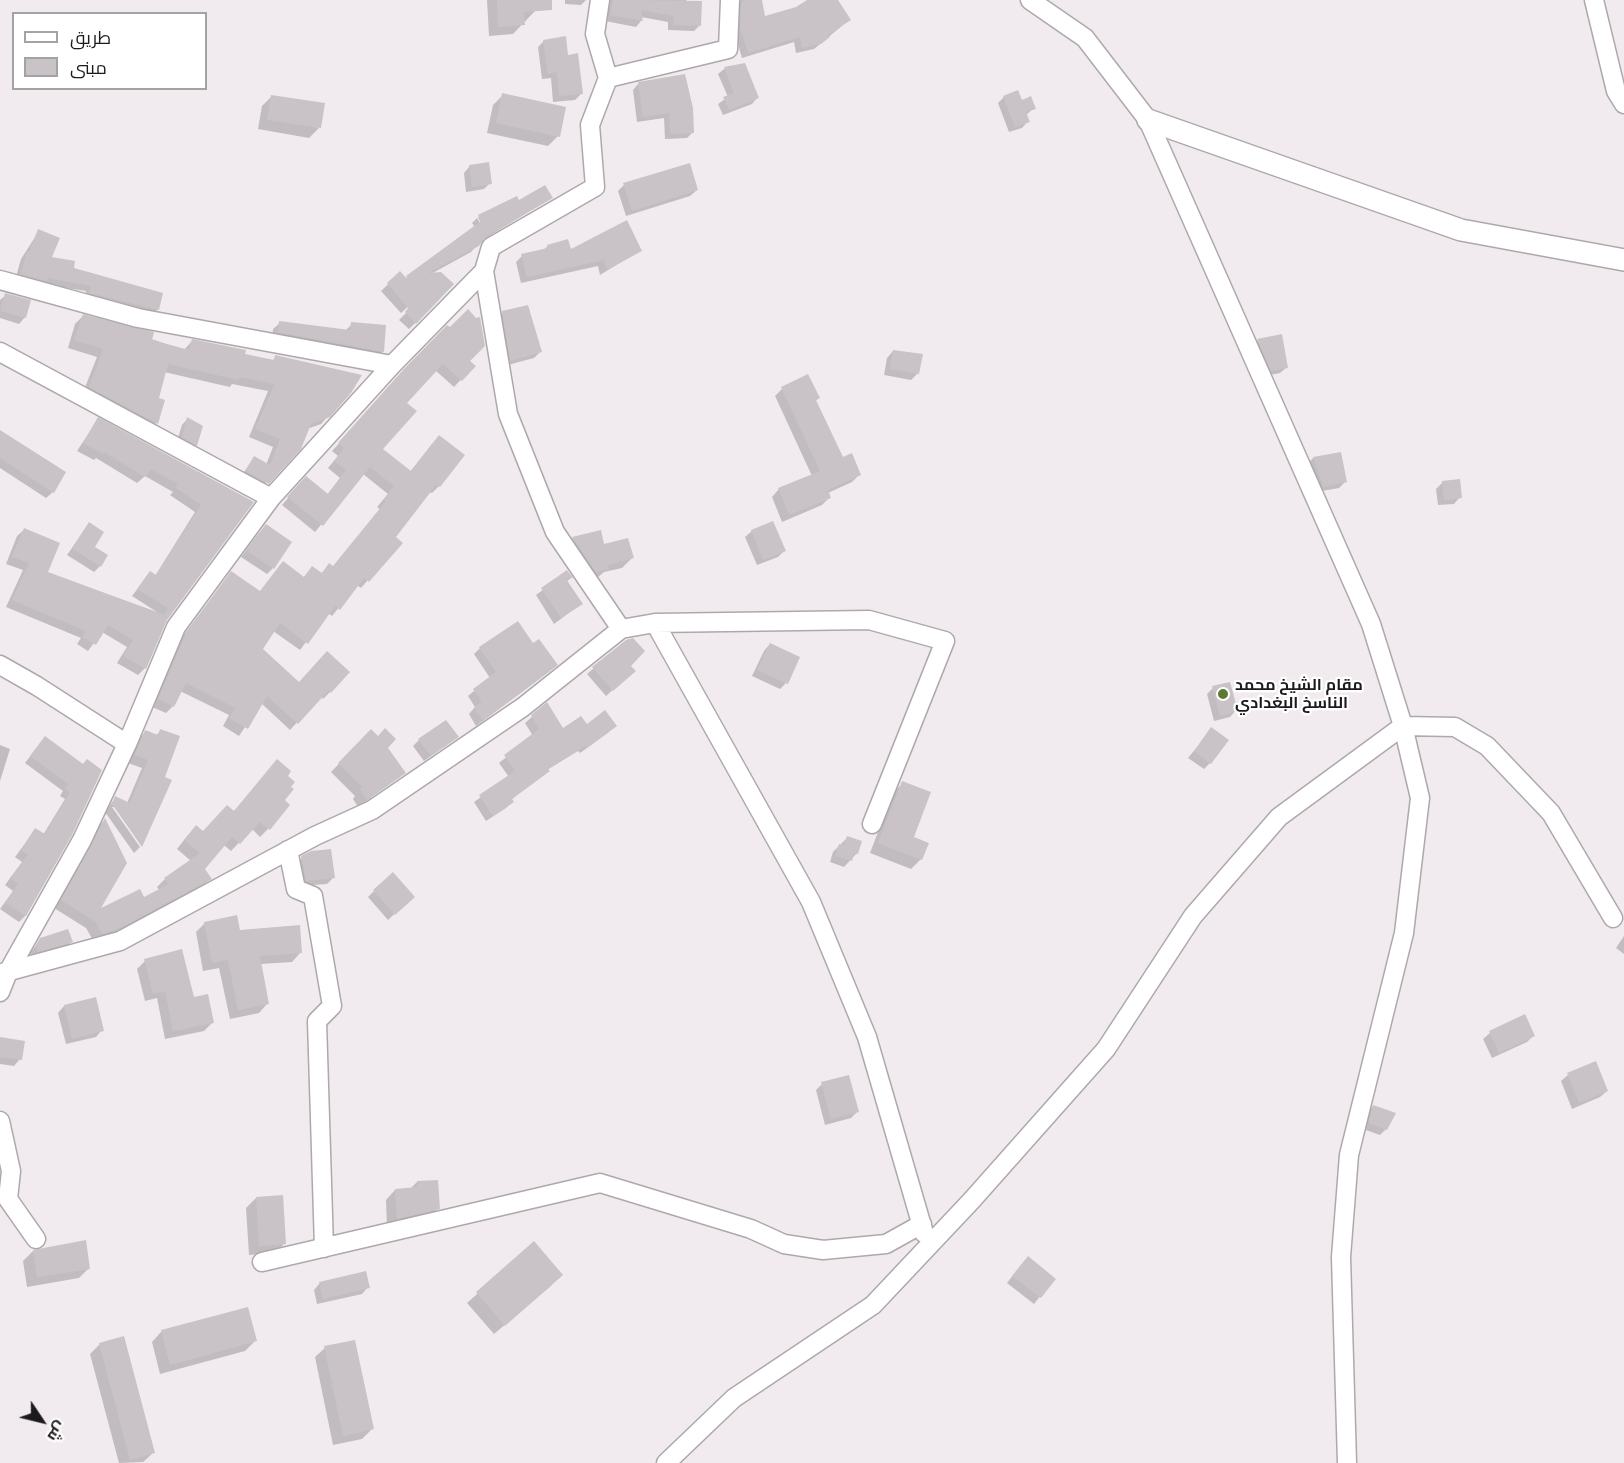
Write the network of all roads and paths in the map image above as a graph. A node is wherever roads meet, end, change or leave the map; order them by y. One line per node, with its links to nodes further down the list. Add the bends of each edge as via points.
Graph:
1 (600, 0): 5 (street, via 595,34)
2 (730, 0): 5 (street, via 728,48)
3 (1030, 0): 7 (street, via 1086,38)
4 (1593, 0): 6 (street, via 1616,91)
5 (608, 78): 9 (street, via 590,125 595,187 491,247)
6 (1624, 104)
7 (1148, 120): 8 (street, via 1461,230); 17 (street, via 1371,624)
8 (1624, 260)
9 (484, 271): 12 (street); 15 (street, via 508,414 555,532)
10 (0, 280): 12 (street, via 138,318)
11 (0, 352): 13 (street)
12 (392, 365): 13 (street)
13 (271, 498): 18 (street, via 176,627)
14 (655, 623): 15 (street); 19 (street, via 869,620 945,641); 25 (street, via 810,902 867,1037)
15 (621, 629): 20 (street, via 523,707 423,777 372,810)
16 (0, 665): 18 (street)
17 (1403, 726): 21 (street, via 1455,727 1487,746 1551,813); 27 (street, via 1279,817 1192,916 1106,1049); 31 (street, via 1420,798 1404,933 1349,1155 1341,1257)
18 (127, 744): 22 (street, via 82,840)
19 (872, 824)
20 (288, 850): 22 (street, via 120,941); 28 (street, via 296,889 313,896 332,1006 317,1021)
21 (1613, 918)
22 (4, 972): 23 (street)
23 (0, 992)
24 (0, 1121): 26 (street, via 11,1171 8,1199)
25 (922, 1224): 27 (street); 28 (street, via 886,1244 823,1250 784,1244 751,1229 600,1183)
26 (36, 1239)
27 (928, 1247): 30 (street, via 873,1305 734,1398)
28 (324, 1248): 29 (street)
29 (262, 1263)
30 (666, 1463)
31 (1347, 1463)

